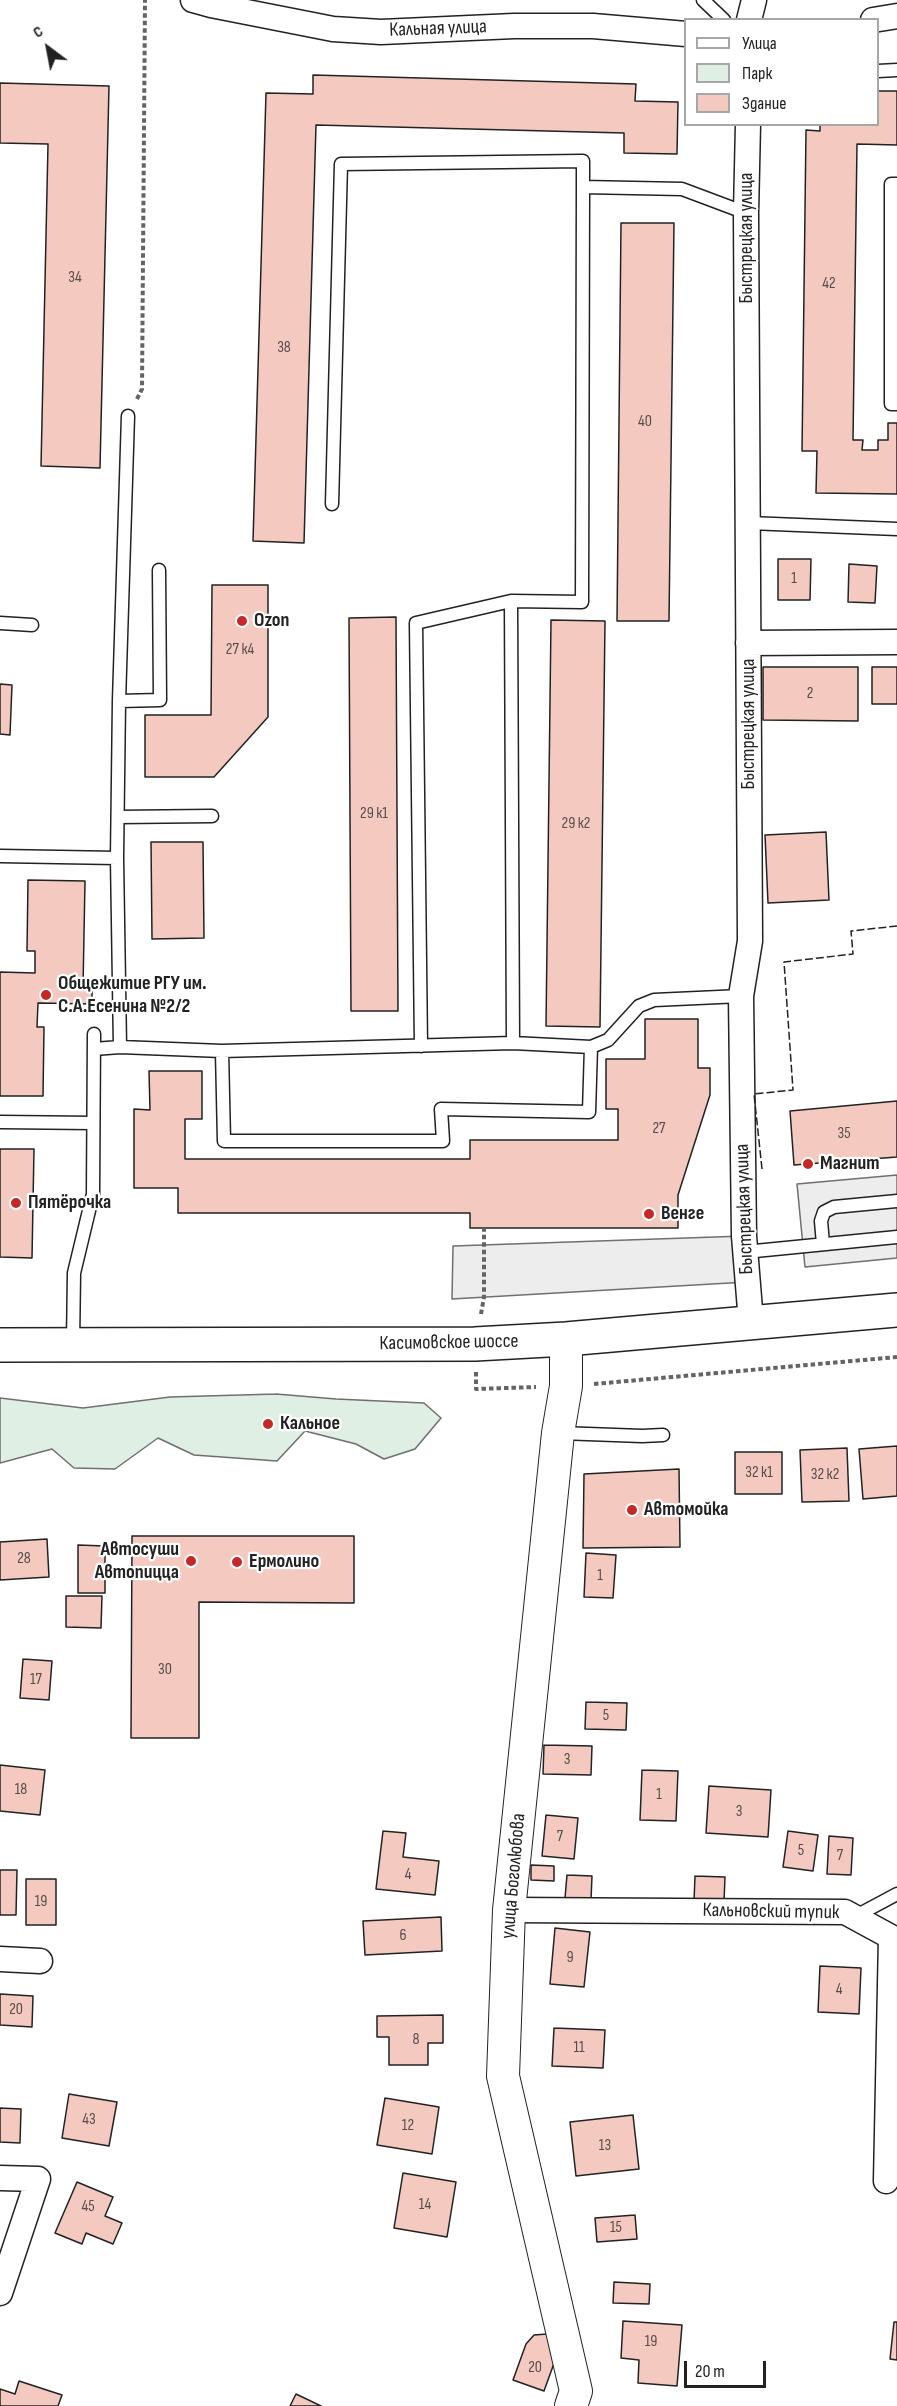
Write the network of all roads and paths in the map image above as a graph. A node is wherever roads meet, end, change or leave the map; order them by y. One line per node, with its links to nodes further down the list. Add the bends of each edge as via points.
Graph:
1 (145, 0): 17 (path, via 142,388)
2 (193, 0): 9 (street, Кальная улица, via 333,29 381,32 593,26)
3 (703, 0): 6 (lane)
4 (754, 0): 7 (street)
5 (897, 16): 8 (street)
6 (722, 18)
7 (750, 18)
8 (879, 19)
9 (684, 34)
10 (897, 70): 11 (lane)
11 (879, 71)
12 (748, 126): 15 (street, Быстрецкая улица)
13 (897, 184): 16 (lane, via 891,184 891,404)
14 (583, 187): 15 (lane, via 682,189); 18 (lane, via 583,161 341,164); 22 (lane, via 582,602)
15 (746, 213): 19 (street, Быстрецкая улица)
16 (897, 404)
17 (128, 416): 27 (lane)
18 (332, 504)
19 (748, 523): 20 (lane); 26 (street, Быстрецкая улица)
20 (897, 529)
21 (159, 570): 27 (lane, via 160,700)
22 (511, 602): 34 (lane); 35 (lane, via 416,623)
23 (0, 623): 24 (lane)
24 (32, 625)
25 (897, 642): 26 (street)
26 (748, 643): 32 (street, Быстрецкая улица, via 750,941)
27 (119, 701): 29 (lane)
28 (212, 816): 29 (lane)
29 (118, 817): 31 (lane)
30 (0, 856): 31 (lane)
31 (117, 858): 36 (lane)
32 (741, 996): 37 (lane, via 654,1000 639,1006 608,1040); 46 (street, Быстрецкая улица)
33 (94, 1034): 38 (lane)
34 (513, 1043): 35 (lane); 37 (lane)
35 (421, 1046): 39 (lane)
36 (120, 1047): 38 (lane); 39 (lane)
37 (591, 1047): 39 (lane, via 589,1112 441,1109 443,1141 224,1140)
38 (94, 1049): 41 (lane)
39 (222, 1051)
40 (0, 1122): 41 (lane)
41 (93, 1123): 50 (lane, via 93,1194 74,1273)
42 (897, 1201): 45 (lane, via 834,1207 824,1212)
43 (484, 1228): 51 (path, via 484,1297)
44 (897, 1237): 45 (lane)
45 (823, 1244): 46 (lane)
46 (745, 1252): 48 (street, Быстрецкая улица)
47 (897, 1310): 48 (main road, Касимовское шоссе)
48 (751, 1322): 49 (main road, Касимовское шоссе)
49 (566, 1339): 51 (main road, Касимовское шоссе); 54 (street, улица Боголюбова)
50 (73, 1344): 51 (main road, Касимовское шоссе); 52 (main road, Касимовское шоссе)
51 (475, 1344): 54 (path, via 476,1389)
52 (0, 1345)
53 (897, 1357): 54 (path)
54 (566, 1386): 55 (street, улица Боголюбова)
55 (558, 1433): 56 (lane); 58 (street, улица Боголюбова)
56 (663, 1435)
57 (897, 1894): 59 (lane)
58 (509, 1910): 59 (street, Кальновский тупик, via 845,1912); 65 (street, улица Боголюбова, via 503,2076 576,2391)
59 (854, 1917): 63 (street, Кальновский тупик, via 891,1937)
60 (0, 1959): 61 (street)
61 (40, 1961)
62 (0, 2178): 64 (street, via 38,2180)
63 (886, 2181)
64 (0, 2293)
65 (571, 2406)

